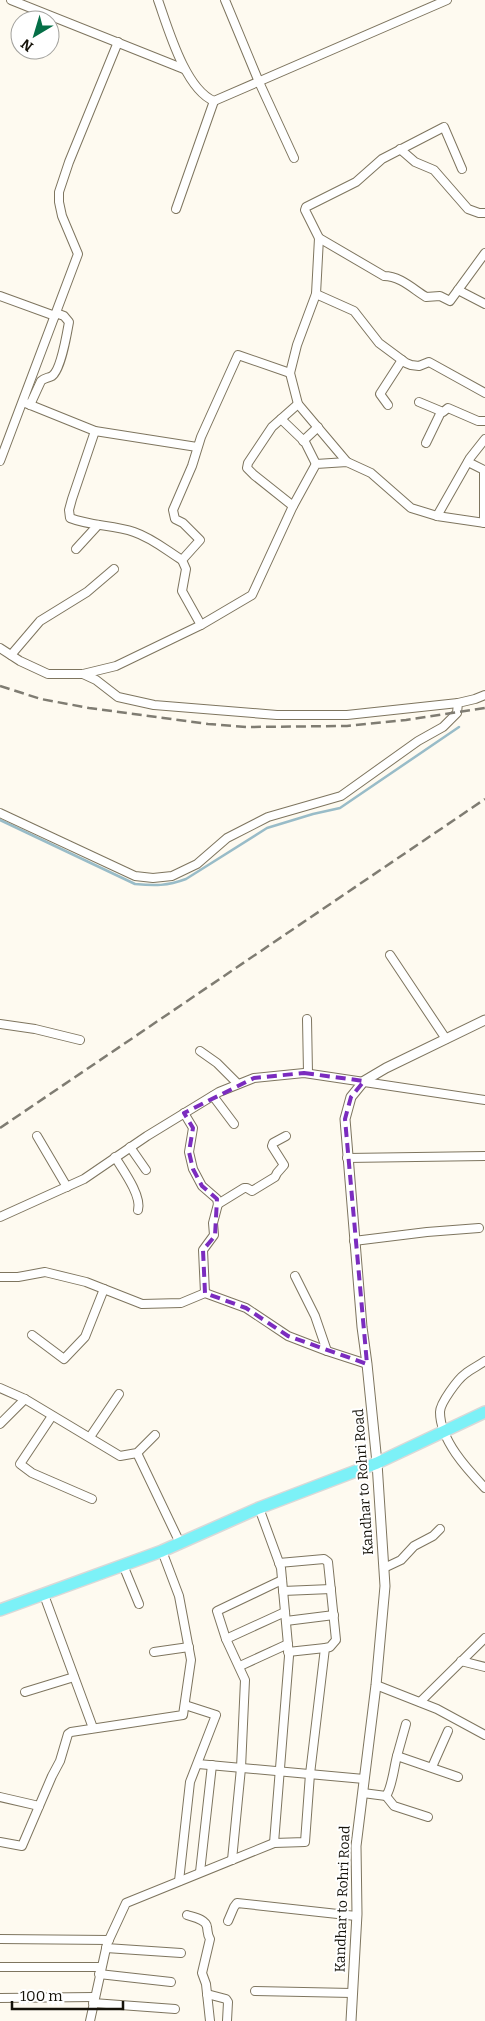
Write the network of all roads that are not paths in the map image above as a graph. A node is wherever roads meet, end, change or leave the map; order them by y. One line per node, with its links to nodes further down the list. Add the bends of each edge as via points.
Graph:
1 (11, 0): 5 (street)
2 (158, 0): 6 (street)
3 (225, 0): 7 (street)
4 (447, 0): 7 (street)
5 (118, 42): 6 (street); 20 (street, via 59,192 62,216 78,254)
6 (184, 69): 8 (street, via 207,98)
7 (259, 82): 8 (street); 10 (street)
8 (214, 101): 12 (street)
9 (400, 149): 11 (street, via 444,127); 13 (street, via 415,162 434,170 468,209 478,214); 14 (street, via 382,159 356,182 306,207)
10 (294, 158)
11 (462, 169)
12 (176, 210)
13 (485, 213)
14 (320, 238): 16 (street, via 384,276 400,280 426,298 440,296 450,301); 17 (street)
15 (485, 253): 16 (street)
16 (458, 290): 19 (street)
17 (316, 294): 21 (street, via 354,311 379,343); 22 (street)
18 (0, 296): 20 (street)
19 (485, 304)
20 (56, 315): 25 (street); 25 (street, via 64,316 69,322 56,371 41,380)
21 (402, 360): 23 (street, via 419,366 429,362); 27 (street, via 380,394)
22 (290, 373): 26 (street); 36 (street, via 238,355)
23 (485, 393)
24 (418, 402): 28 (street)
25 (26, 403): 32 (street); 37 (street)
26 (298, 404): 29 (street); 31 (street)
27 (388, 405)
28 (441, 412): 30 (street, via 448,408); 35 (street)
29 (281, 418): 34 (street); 41 (street, via 248,463 248,468)
30 (485, 421)
31 (318, 427): 34 (street); 38 (street)
32 (95, 431): 36 (street); 44 (street, via 69,510 70,518)
33 (485, 439): 39 (street)
34 (303, 440): 40 (street)
35 (426, 443)
36 (197, 447): 46 (street, via 173,515 200,540)
37 (0, 461)
38 (347, 462): 40 (street); 42 (street, via 371,473 411,508)
39 (468, 462): 42 (street); 43 (street, via 484,470)
40 (316, 464): 41 (street)
41 (293, 506): 48 (street, via 252,595)
42 (437, 516): 43 (street)
43 (484, 523)
44 (98, 525): 45 (street); 46 (street, via 134,532)
45 (76, 549)
46 (182, 560): 48 (street, via 186,569 182,591)
47 (114, 569): 50 (street, via 87,592 40,621)
48 (201, 625): 51 (street, via 116,666)
49 (0, 648): 50 (street)
50 (12, 655): 51 (street, via 48,674)
51 (83, 674): 53 (street, via 118,697 154,705 277,715 347,715)
52 (485, 695): 53 (street)
53 (458, 703): 54 (street, via 457,713 443,727 341,796 268,816 227,838 197,864 172,876 135,876)
54 (0, 813)
55 (390, 955): 59 (street)
56 (307, 1019): 62 (street)
57 (485, 1020): 59 (street, Kandhar to Rohri Road)
58 (0, 1024): 60 (street)
59 (446, 1039): 63 (street, Kandhar to Rohri Road)
60 (80, 1040)
61 (200, 1051): 64 (street)
62 (308, 1073): 63 (street); 64 (street, via 254,1078)
63 (364, 1081): 66 (street); 74 (street, Kandhar to Rohri Road, via 351,1098 345,1119)
64 (238, 1084): 65 (street)
65 (213, 1096): 67 (street); 68 (street)
66 (485, 1100)
67 (184, 1113): 71 (street); 77 (street, via 193,1128 188,1152 193,1169 202,1186 215,1196)
68 (234, 1124)
69 (36, 1136): 76 (street)
70 (286, 1136): 77 (street, via 272,1146 284,1166 275,1178 252,1191 244,1188)
71 (130, 1147): 73 (street); 75 (street)
72 (485, 1156): 74 (street)
73 (116, 1157): 76 (street, via 84,1179); 78 (street, via 134,1190)
74 (347, 1158): 81 (street, Kandhar to Rohri Road)
75 (146, 1170)
76 (67, 1186): 79 (street)
77 (218, 1204): 85 (street, via 214,1235 202,1250)
78 (138, 1210)
79 (0, 1218)
80 (479, 1228): 81 (street)
81 (354, 1241): 89 (street, Kandhar to Rohri Road)
82 (295, 1276): 87 (street, via 315,1316)
83 (0, 1277): 84 (street, via 45,1272)
84 (104, 1289): 85 (street, via 142,1304 181,1303); 86 (street, via 85,1337 64,1359)
85 (205, 1293): 87 (street, via 246,1308 288,1336)
86 (32, 1335)
87 (327, 1351): 89 (street)
88 (485, 1362): 96 (street, via 463,1375 442,1402 440,1411)
89 (367, 1364): 100 (street, Kandhar to Rohri Road)
90 (0, 1389): 92 (street)
91 (119, 1394): 98 (street)
92 (25, 1399): 94 (street); 95 (street)
93 (485, 1412): 96 (main road)
94 (52, 1416): 98 (street); 102 (street, via 20,1464 32,1473)
95 (0, 1424)
96 (444, 1432): 100 (main road); 101 (street, via 461,1462)
97 (155, 1435): 99 (street)
98 (90, 1437): 99 (street, via 120,1456)
99 (137, 1453): 105 (street)
100 (377, 1462): 103 (main road); 109 (street, Kandhar to Rohri Road)
101 (485, 1488)
102 (92, 1499)
103 (258, 1508): 105 (main road); 107 (street)
104 (440, 1528): 109 (street, via 433,1536 414,1546 401,1560)
105 (180, 1543): 106 (main road)
106 (162, 1551): 108 (main road); 121 (street, via 179,1596)
107 (280, 1563): 110 (street); 111 (street, via 327,1560)
108 (123, 1566): 113 (main road); 114 (street)
109 (384, 1568): 129 (street, Kandhar to Rohri Road)
110 (282, 1580): 112 (street); 120 (street, via 217,1611)
111 (331, 1589): 112 (street); 117 (street)
112 (283, 1591): 116 (street)
113 (44, 1595): 115 (main road); 128 (street)
114 (139, 1604)
115 (0, 1610)
116 (285, 1612): 118 (street); 120 (street)
117 (334, 1615): 118 (street); 123 (street, via 336,1640)
118 (286, 1621): 122 (street)
119 (485, 1638): 125 (street)
120 (226, 1639): 126 (street)
121 (188, 1647): 124 (street); 132 (street, via 191,1660)
122 (288, 1648): 123 (street); 126 (street); 142 (street)
123 (325, 1648): 143 (street)
124 (154, 1652)
125 (462, 1661): 127 (street); 131 (street)
126 (240, 1666): 141 (street, via 245,1680)
127 (485, 1667)
128 (74, 1677): 130 (street); 134 (street)
129 (376, 1685): 131 (street); 145 (street, Kandhar to Rohri Road)
130 (25, 1692)
131 (420, 1702): 136 (street)
132 (185, 1705): 134 (street, via 183,1715); 138 (street, via 216,1715)
133 (406, 1724): 137 (street)
134 (93, 1728): 149 (street, via 68,1734 59,1766)
135 (448, 1731): 140 (street)
136 (485, 1735)
137 (397, 1756): 140 (street); 148 (street)
138 (198, 1764): 139 (street); 155 (street, via 190,1782)
139 (212, 1765): 141 (street); 154 (street)
140 (432, 1767): 144 (street)
141 (242, 1768): 142 (street); 153 (street)
142 (280, 1772): 143 (street); 152 (street)
143 (310, 1774): 145 (street); 152 (street, via 305,1842)
144 (458, 1777)
145 (364, 1779): 146 (street, Kandhar to Rohri Road)
146 (363, 1793): 148 (street); 157 (street, Kandhar to Rohri Road, via 356,1846)
147 (0, 1796): 149 (street)
148 (386, 1796): 150 (street, via 394,1806)
149 (39, 1806): 151 (street, via 22,1846)
150 (428, 1817)
151 (0, 1842)
152 (274, 1843): 153 (street)
153 (232, 1860): 154 (street)
154 (200, 1872): 155 (street)
155 (179, 1881): 160 (street, via 126,1902)
156 (187, 1915): 167 (street, via 203,1920 207,1926 210,1939 202,1973)
157 (356, 1916): 158 (street, via 237,1904); 166 (street, Kandhar to Rohri Road)
158 (228, 1921)
159 (0, 1939): 160 (street)
160 (107, 1944): 161 (street); 163 (street)
161 (181, 1953)
162 (0, 1968): 163 (street)
163 (100, 1971): 164 (street); 169 (street)
164 (171, 1982)
165 (255, 1991): 166 (street)
166 (352, 1993): 174 (street, Kandhar to Rohri Road)
167 (207, 1994): 172 (street); 173 (street, via 226,1999)
168 (0, 1998): 169 (street)
169 (94, 2000): 170 (street); 171 (street)
170 (175, 2010)
171 (90, 2021)
172 (210, 2021)
173 (227, 2021)
174 (350, 2021)

